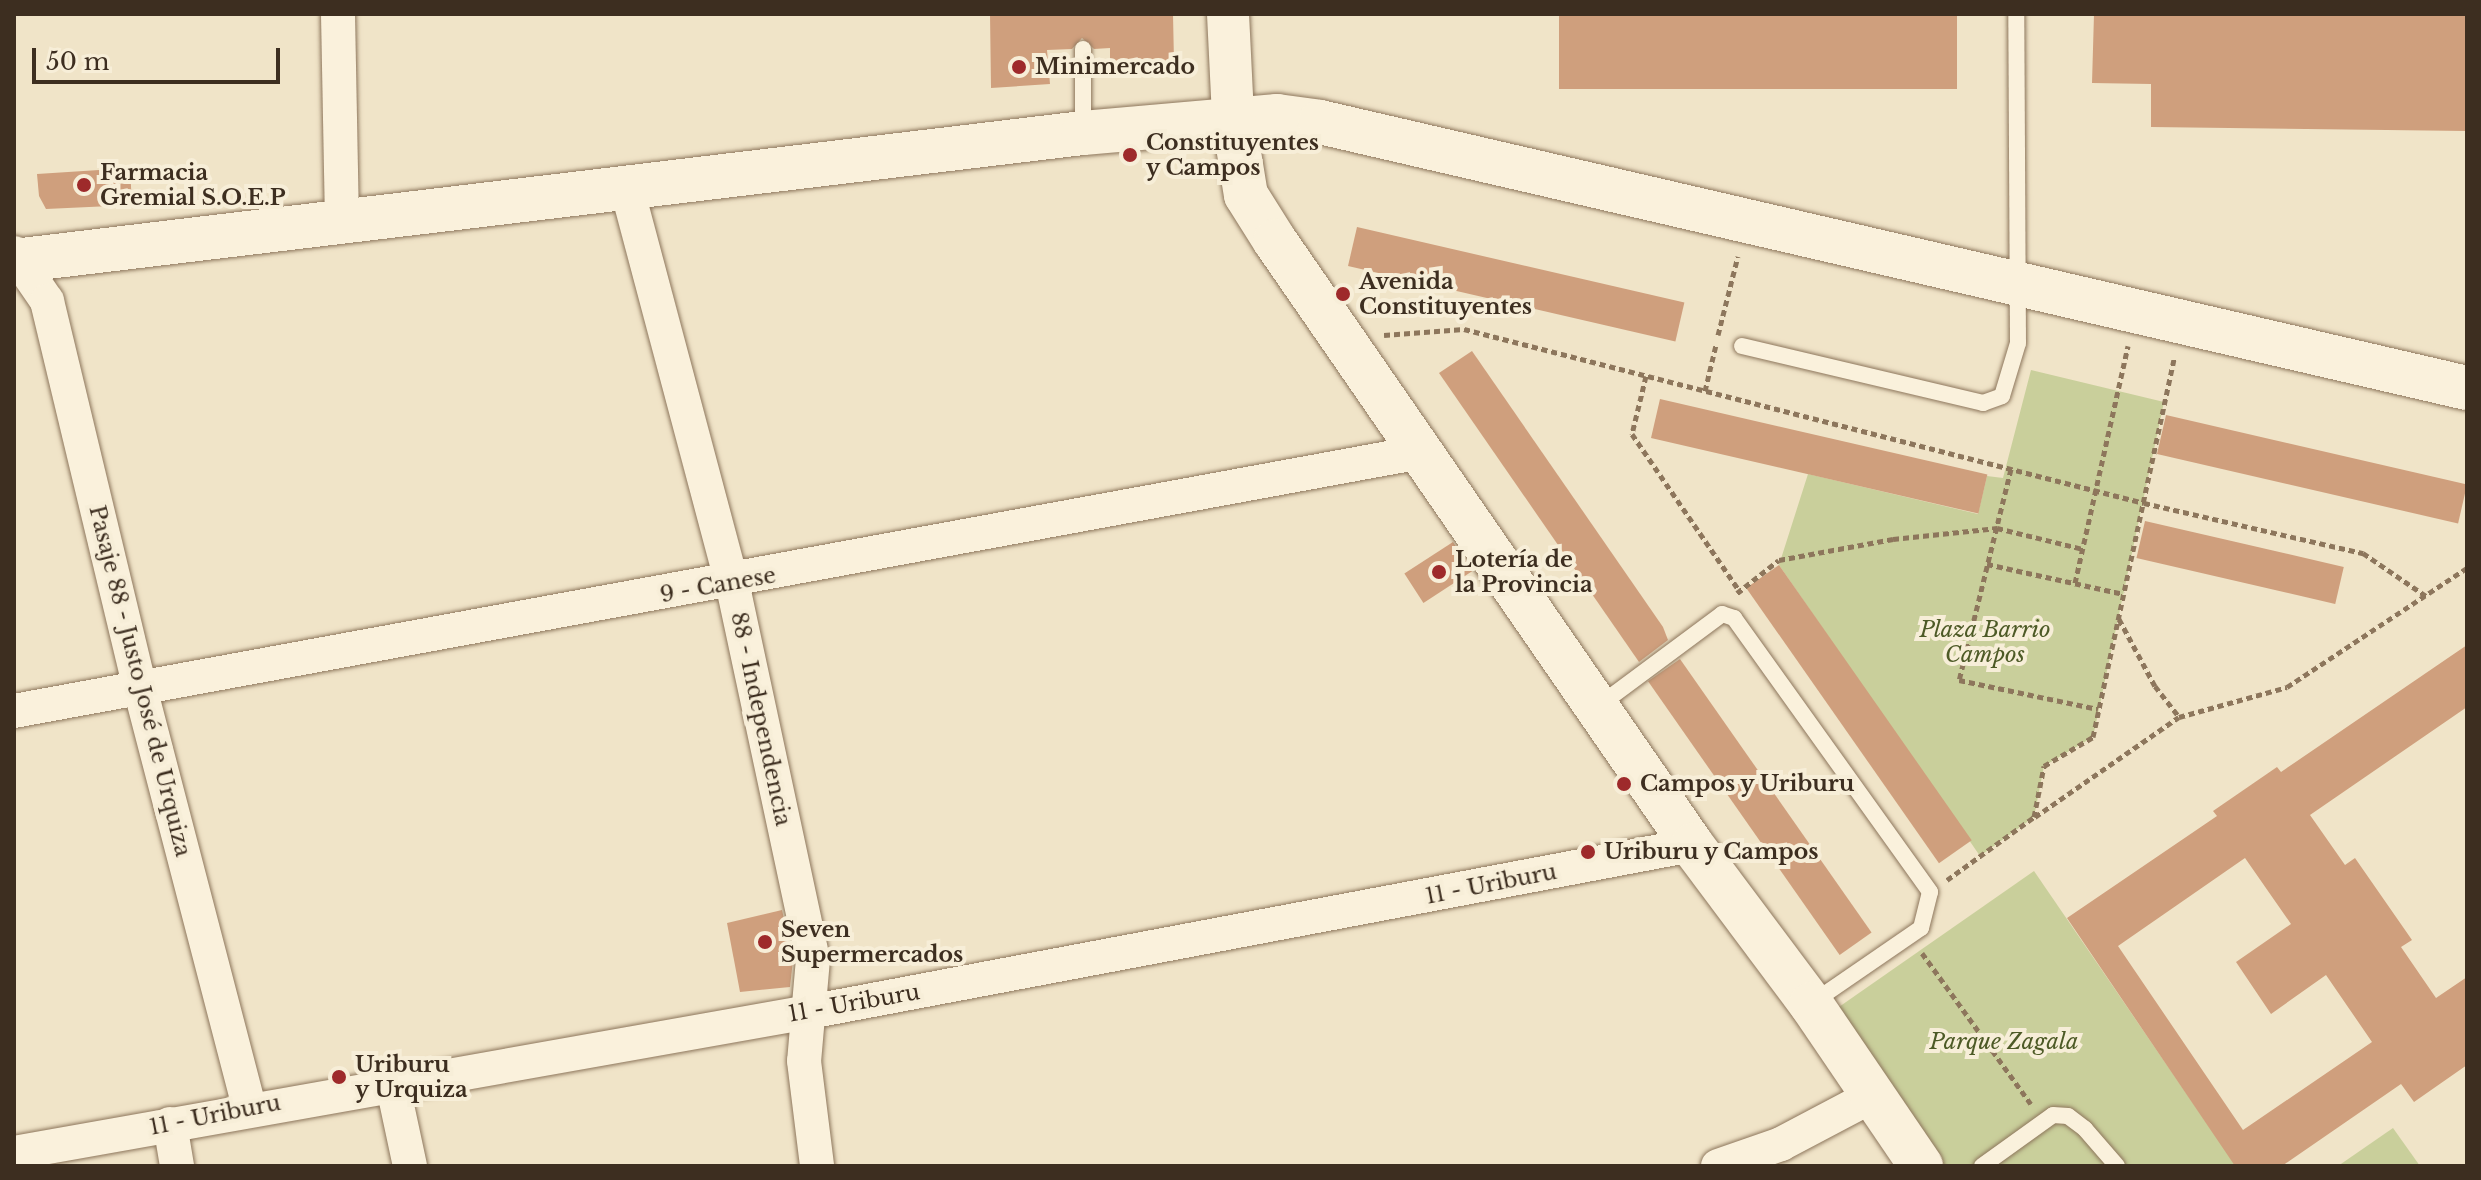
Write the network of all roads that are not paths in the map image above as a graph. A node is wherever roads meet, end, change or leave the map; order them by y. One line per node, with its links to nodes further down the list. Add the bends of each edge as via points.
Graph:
1 (338, 14): 8 (street)
2 (1228, 14): 5 (street)
3 (2016, 14): 10 (lane)
4 (1083, 49): 6 (lane)
5 (1233, 116): 6 (main road); 10 (main road, via 1320,122); 13 (main road, via 1246,195)
6 (1083, 133): 7 (main road)
7 (626, 185): 8 (main road); 14 (street, 88 - Independencia)
8 (342, 221): 9 (main road)
9 (16, 258): 15 (street, Pasaje 88 - Justo José de Urquiza, via 47,301)
10 (2019, 282): 11 (lane, via 2018,343 2002,396 1993,402); 12 (main road)
11 (1742, 346)
12 (2467, 388)
13 (1421, 452): 14 (street, 9 - Canese); 16 (main road)
14 (732, 582): 15 (street, 9 - Canese); 20 (street, 88 - Independencia, via 813,959)
15 (140, 688): 17 (street, 9 - Canese); 23 (street, Pasaje 88 - Justo José de Urquiza)
16 (1597, 707): 18 (main road); 19 (lane, via 1722,614 1734,618 1930,892 1929,913 1910,936)
17 (14, 711)
18 (1692, 845): 19 (main road); 20 (street, 11 - Uriburu)
19 (1811, 1004): 22 (main road)
20 (809, 1012): 21 (street, 11 - Uriburu); 28 (street, 88 - Independencia, via 804,1061)
21 (392, 1082): 23 (street, 11 - Uriburu); 27 (street)
22 (1874, 1095): 29 (street, via 1781,1144); 30 (main road)
23 (250, 1109): 24 (street, 11 - Uriburu)
24 (170, 1124): 25 (street, 11 - Uriburu); 26 (street)
25 (14, 1153)
26 (177, 1166)
27 (410, 1166)
28 (817, 1166)
29 (1718, 1166)
30 (1921, 1166)
31 (1982, 1166): 32 (lane, via 2043,1121 2068,1116)
32 (2117, 1166)

